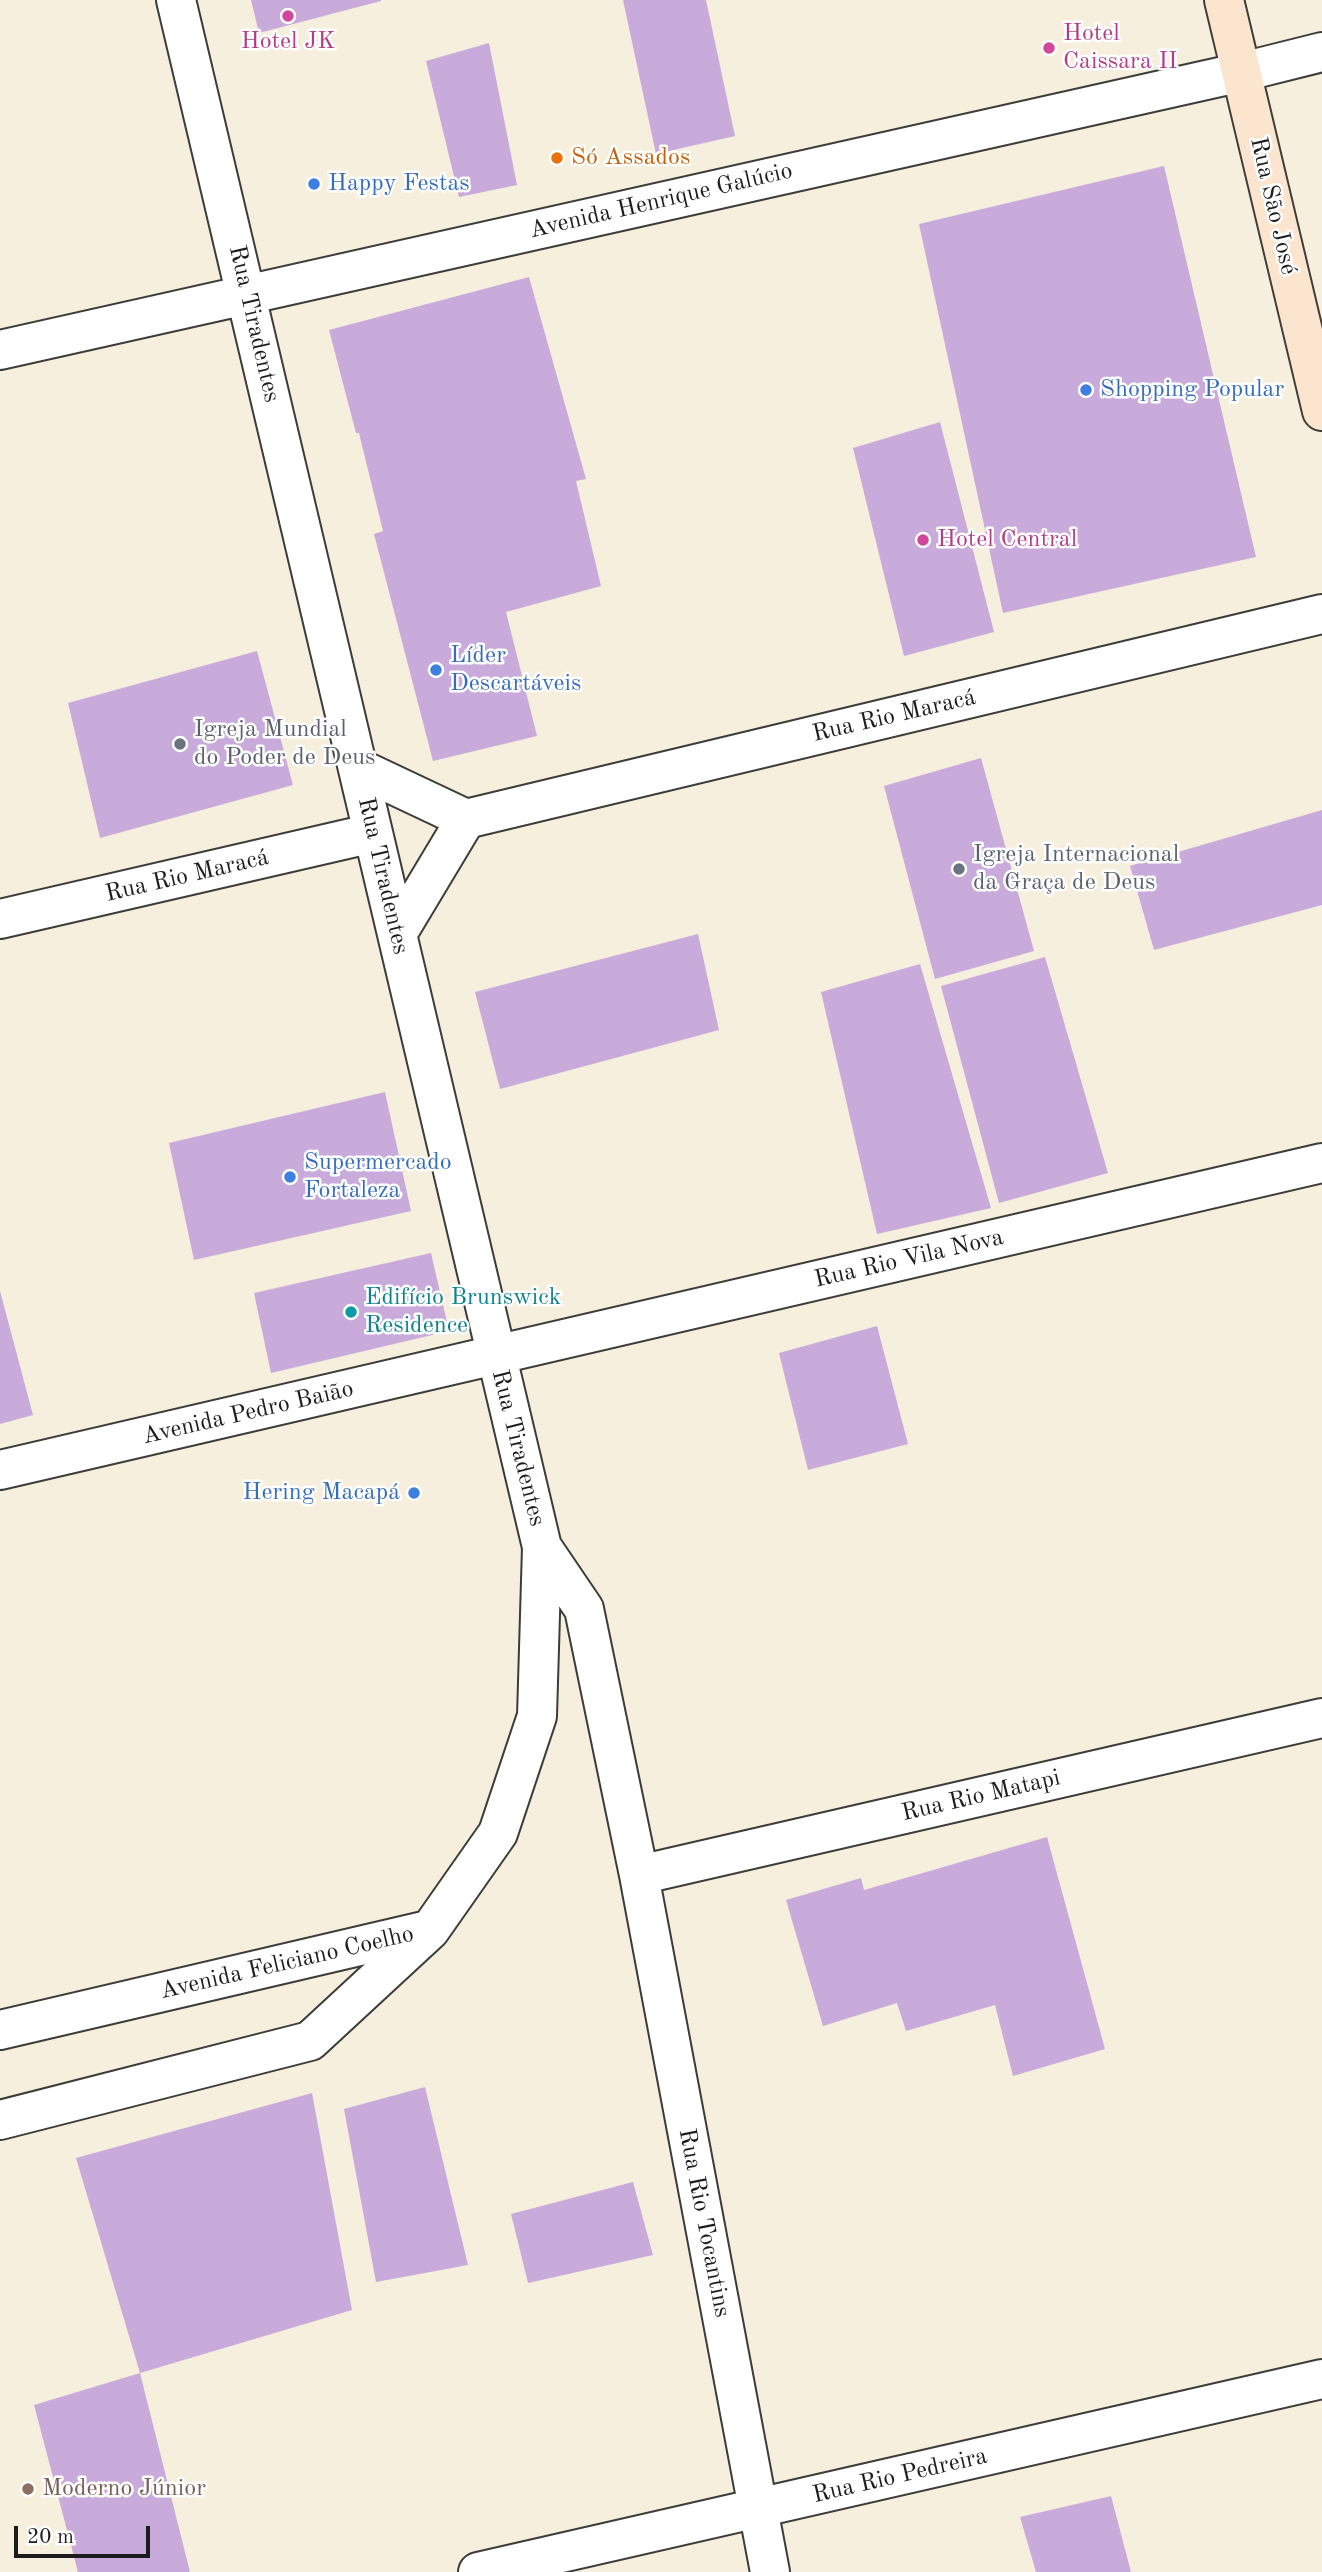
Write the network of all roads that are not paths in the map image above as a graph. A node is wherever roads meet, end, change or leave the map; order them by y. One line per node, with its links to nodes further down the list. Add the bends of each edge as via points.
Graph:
1 (176, 0): 5 (street, Rua Tiradentes)
2 (1224, 0): 4 (main road, Rua São José)
3 (1322, 52): 4 (street, Avenida Henrique Galúcio)
4 (1242, 72): 5 (street, Avenida Henrique Galúcio); 7 (main road, Rua São José)
5 (247, 293): 6 (street, Avenida Henrique Galúcio); 9 (street, Rua Tiradentes)
6 (0, 350)
7 (1322, 411)
8 (1322, 614): 10 (street, Rua Rio Maracá)
9 (358, 768): 10 (street); 11 (street, Rua Tiradentes)
10 (466, 819): 13 (street)
11 (373, 833): 12 (street, Rua Rio Maracá); 13 (street, Rua Tiradentes)
12 (0, 919)
13 (397, 934): 15 (street, Rua Tiradentes)
14 (1322, 1163): 15 (street, Rua Rio Vila Nova)
15 (495, 1355): 16 (street, Avenida Pedro Baião); 17 (street, Rua Tiradentes)
16 (0, 1470)
17 (542, 1547): 19 (street, Rua Tiradentes, via 584,1609); 20 (street, Rua Tiradentes, via 537,1716 498,1833)
18 (1322, 1718): 19 (street, Rua Rio Matapi)
19 (639, 1875): 24 (street, Rua Rio Tocantins)
20 (430, 1930): 21 (street, Avenida Feliciano Coelho); 22 (street, Avenida Feliciano Coelho, via 310,2041)
21 (0, 2030)
22 (0, 2120)
23 (1322, 2379): 24 (street, Rua Rio Pedreira)
24 (758, 2508): 25 (street, Rua Rio Pedreira); 26 (street, Rua Rio Tocantins)
25 (478, 2572)
26 (770, 2572)

